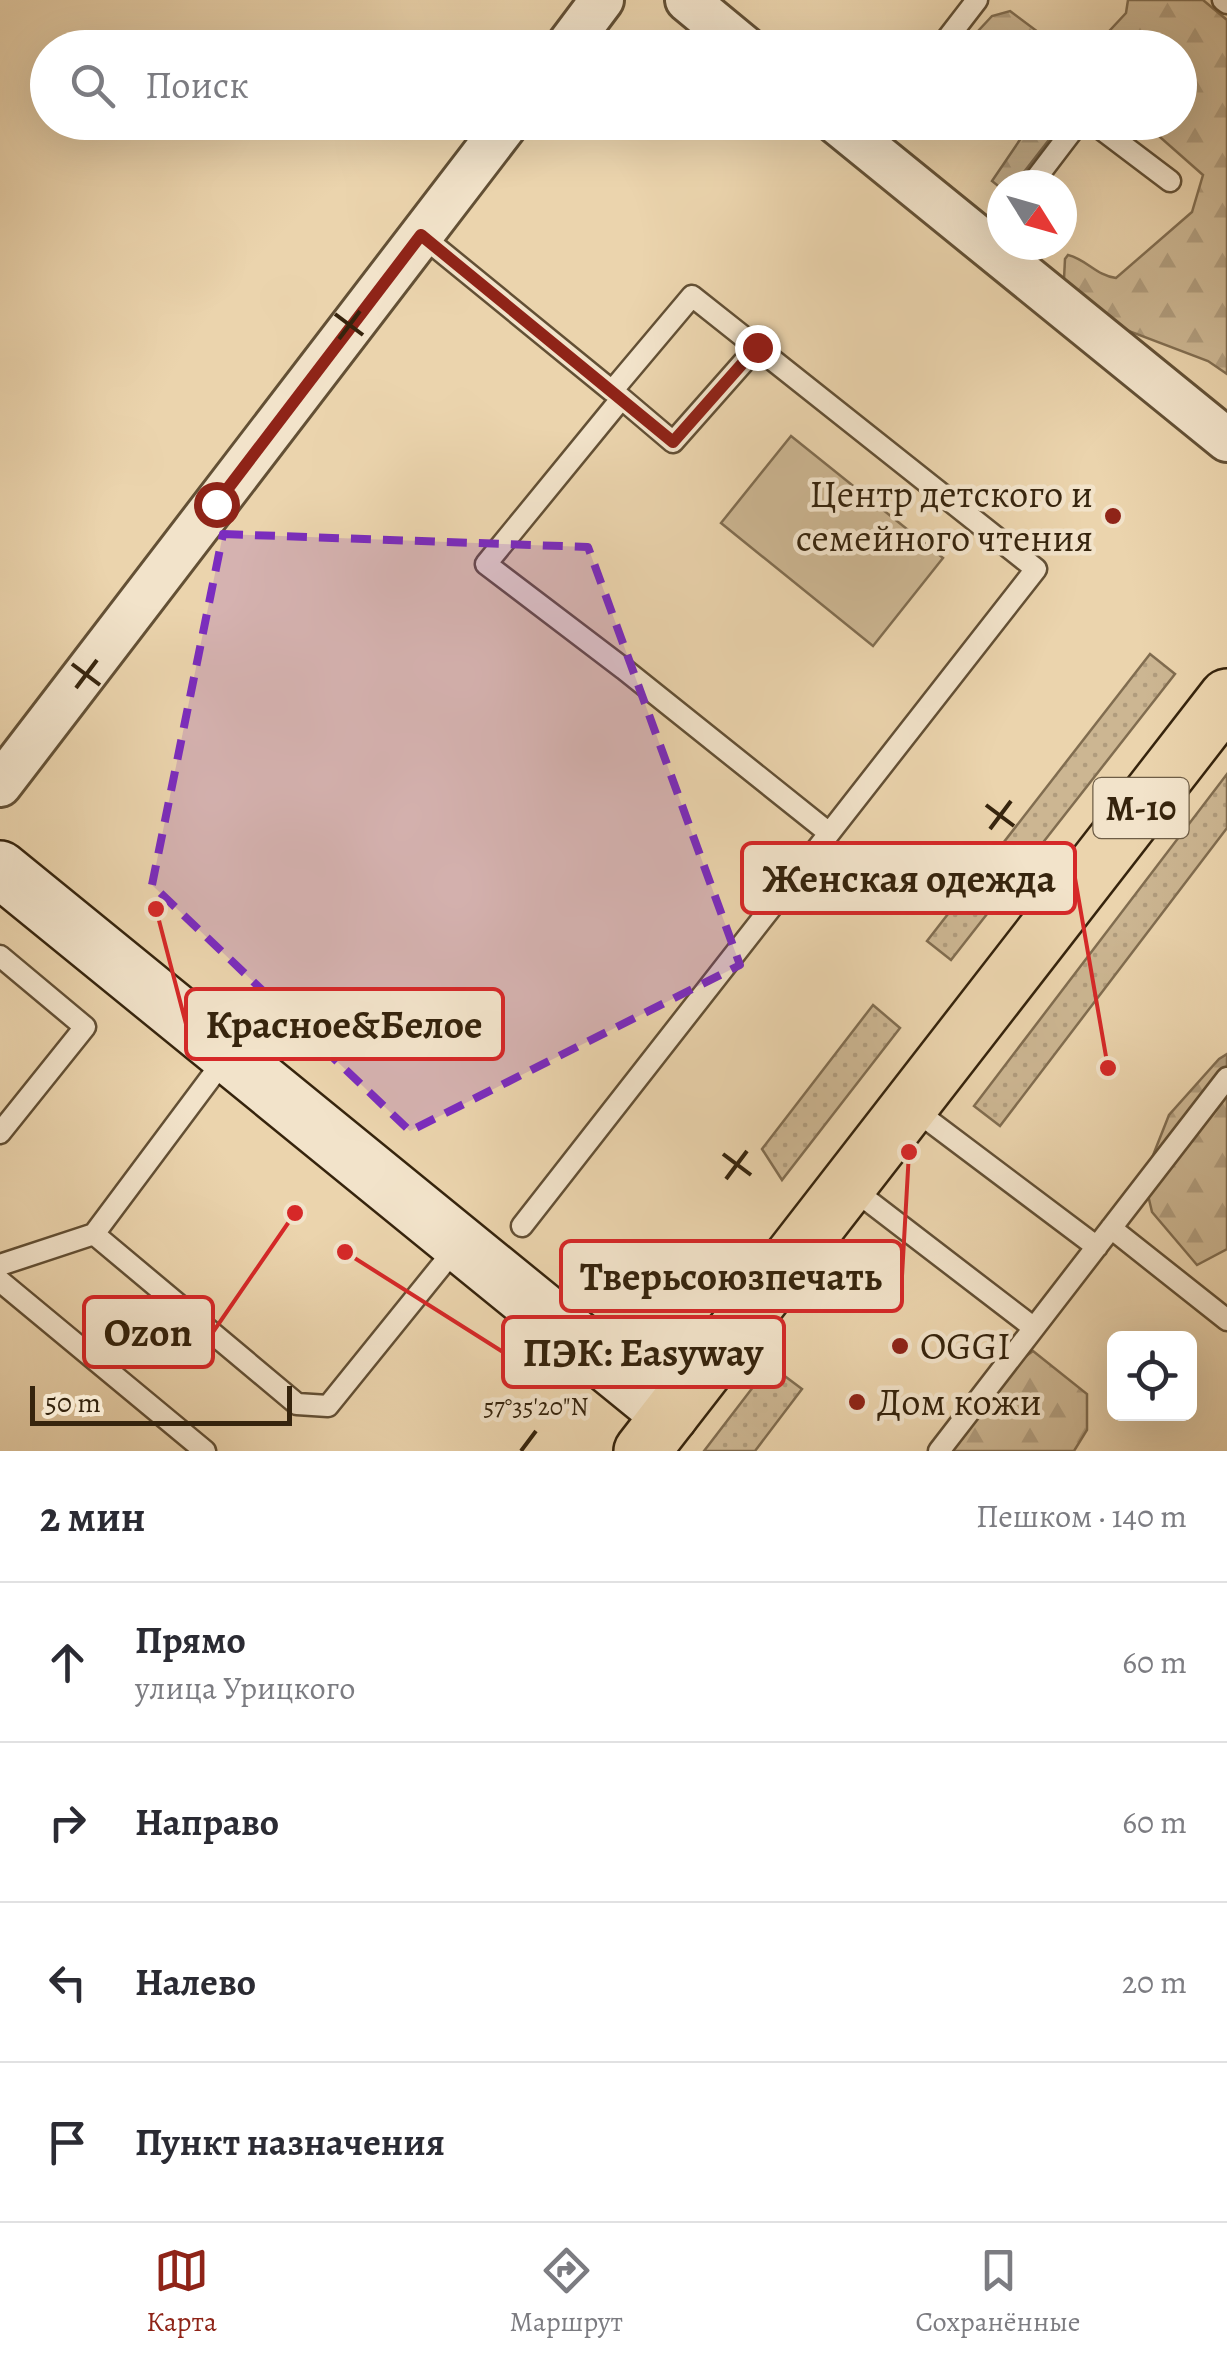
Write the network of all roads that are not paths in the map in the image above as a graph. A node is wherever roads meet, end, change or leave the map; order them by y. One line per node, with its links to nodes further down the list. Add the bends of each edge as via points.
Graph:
1 (602, 0): 4 (street)
2 (686, 0): 5 (street)
3 (978, 0): 6 (lane)
4 (580, 30)
5 (722, 30)
6 (954, 30)
7 (494, 140): 14 (street)
8 (865, 140): 13 (street)
9 (1066, 140): 11 (lane)
10 (1115, 140): 12 (lane)
11 (1043, 170)
12 (1170, 182)
13 (987, 229)
14 (421, 235): 17 (lane); 20 (street)
15 (1023, 260): 18 (street)
16 (757, 347): 17 (lane, via 673,442); 17 (lane, via 692,296); 21 (lane, via 1036,568)
17 (617, 395): 21 (lane, via 486,564)
18 (1227, 440)
19 (1227, 697): 27 (highway, М-10)
20 (0, 786)
21 (829, 833): 31 (lane)
22 (0, 869): 24 (street)
23 (0, 956): 29 (lane, via 85,1027)
24 (228, 1054): 33 (lane); 34 (street)
25 (1227, 1078): 26 (lane)
26 (1208, 1103): 28 (lane); 32 (lane)
27 (910, 1106): 30 (highway, М-10); 35 (lane)
28 (1227, 1117)
29 (0, 1133)
30 (848, 1186): 39 (lane); 40 (highway, М-10)
31 (522, 1226)
32 (1111, 1228): 35 (lane); 38 (lane)
33 (94, 1234): 34 (lane, via 297,1404 328,1406); 36 (lane)
34 (459, 1243): 40 (street)
35 (1097, 1247): 39 (lane)
36 (0, 1265)
37 (0, 1280): 41 (lane)
38 (1227, 1320)
39 (1034, 1328): 42 (lane)
40 (656, 1433)
41 (205, 1451)
42 (939, 1451)

